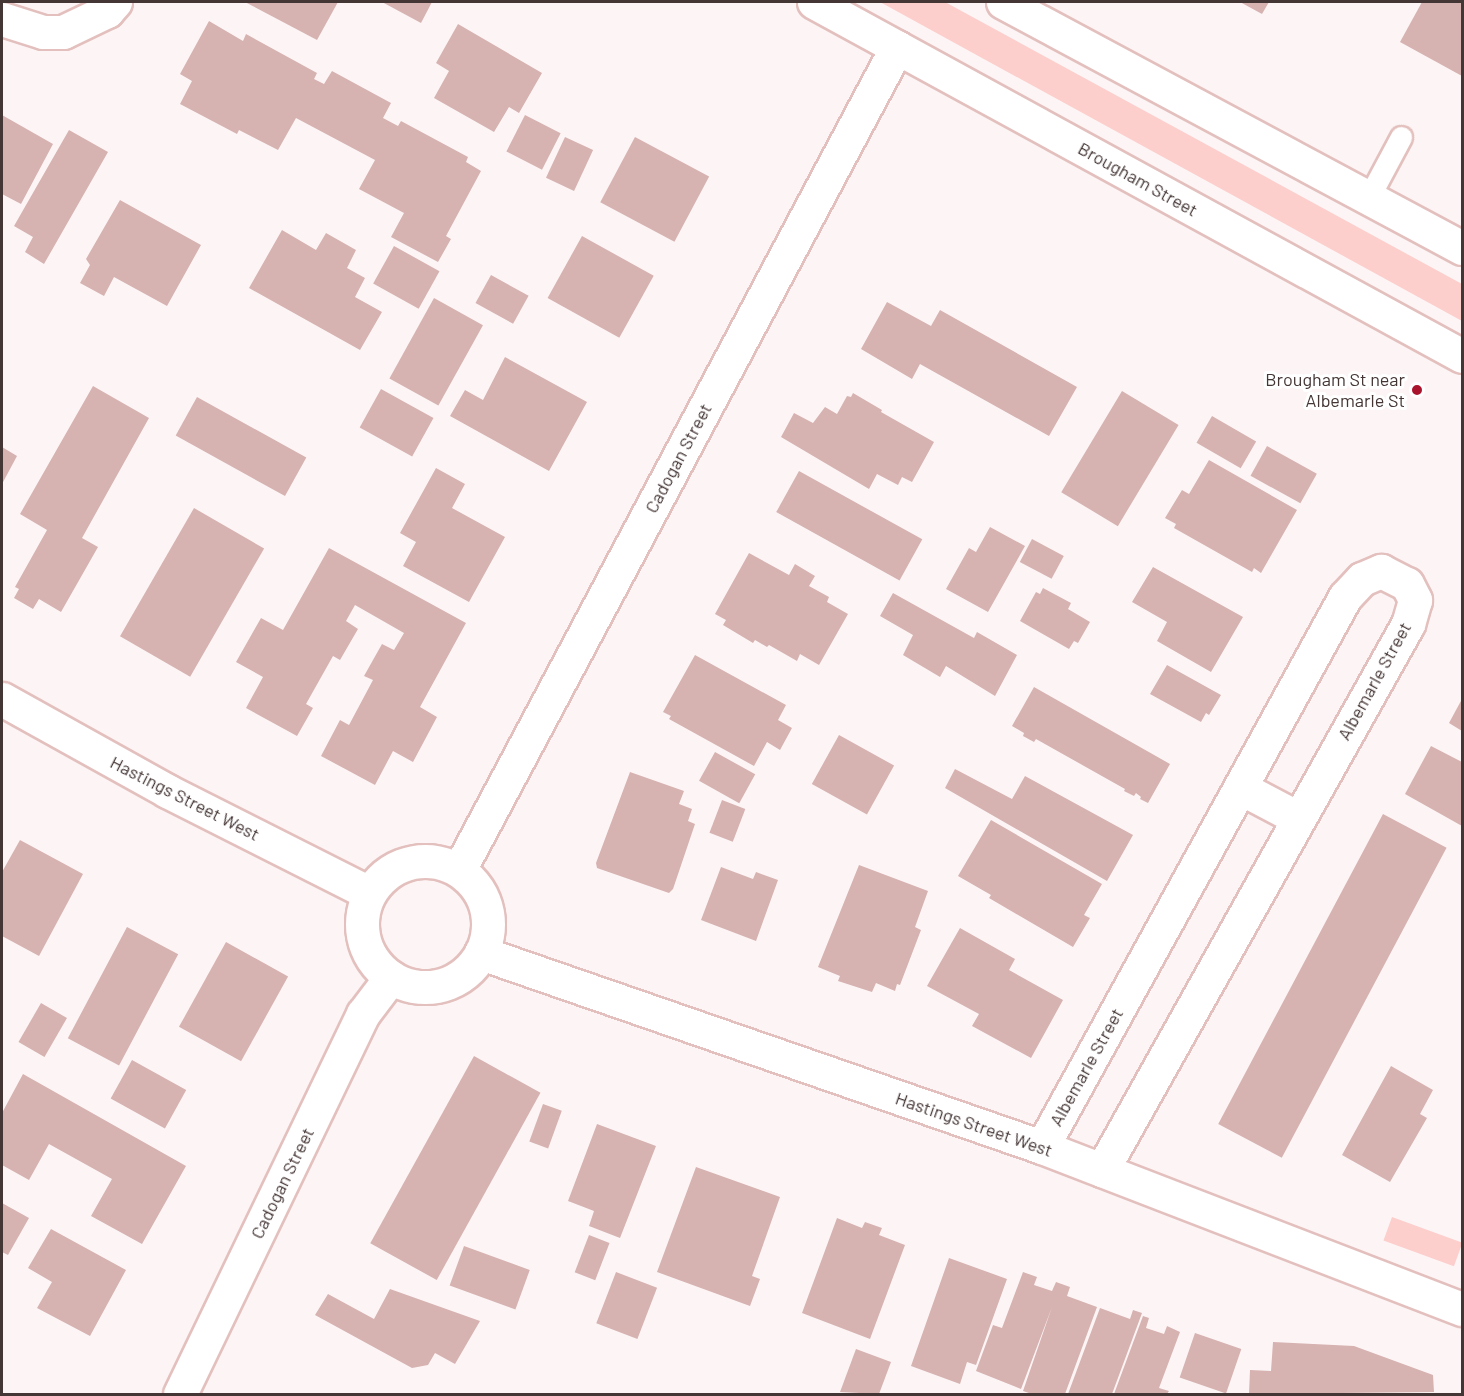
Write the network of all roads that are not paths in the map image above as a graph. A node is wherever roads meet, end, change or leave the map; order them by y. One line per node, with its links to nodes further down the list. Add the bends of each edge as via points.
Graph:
1 (115, 2): 4 (main road, via 107,11 63,32 43,32)
2 (814, 2): 5 (main road, Brougham Street)
3 (1003, 2): 7 (main road)
4 (2, 19)
5 (897, 47): 9 (main road, Brougham Street); 13 (main road, Cadogan Street)
6 (1401, 136): 7 (lane)
7 (1369, 197): 8 (main road)
8 (1462, 248)
9 (1462, 356)
10 (2, 699): 14 (main road, Hastings Street West, via 167,791)
11 (1241, 788): 12 (main road); 12 (main road, Albemarle Street, via 1346,597 1362,579 1381,571 1407,584 1415,600 1408,624); 17 (main road, Albemarle Street)
12 (1298, 818): 18 (main road, Albemarle Street)
13 (459, 870): 14 (main road, via 439,862 416,861 396,867 378,880); 15 (main road, via 480,893 486,908 487,939)
14 (369, 893): 16 (main road, via 361,920 364,942 375,962)
15 (481, 953): 16 (main road, via 469,970 451,982 431,987 410,986); 17 (main road, Hastings Street West)
16 (391, 977): 20 (main road, Cadogan Street, via 363,1014)
17 (1042, 1147): 18 (main road, Hastings Street West)
18 (1102, 1170): 19 (main road, Hastings Street West)
19 (1462, 1309)
20 (180, 1395)

